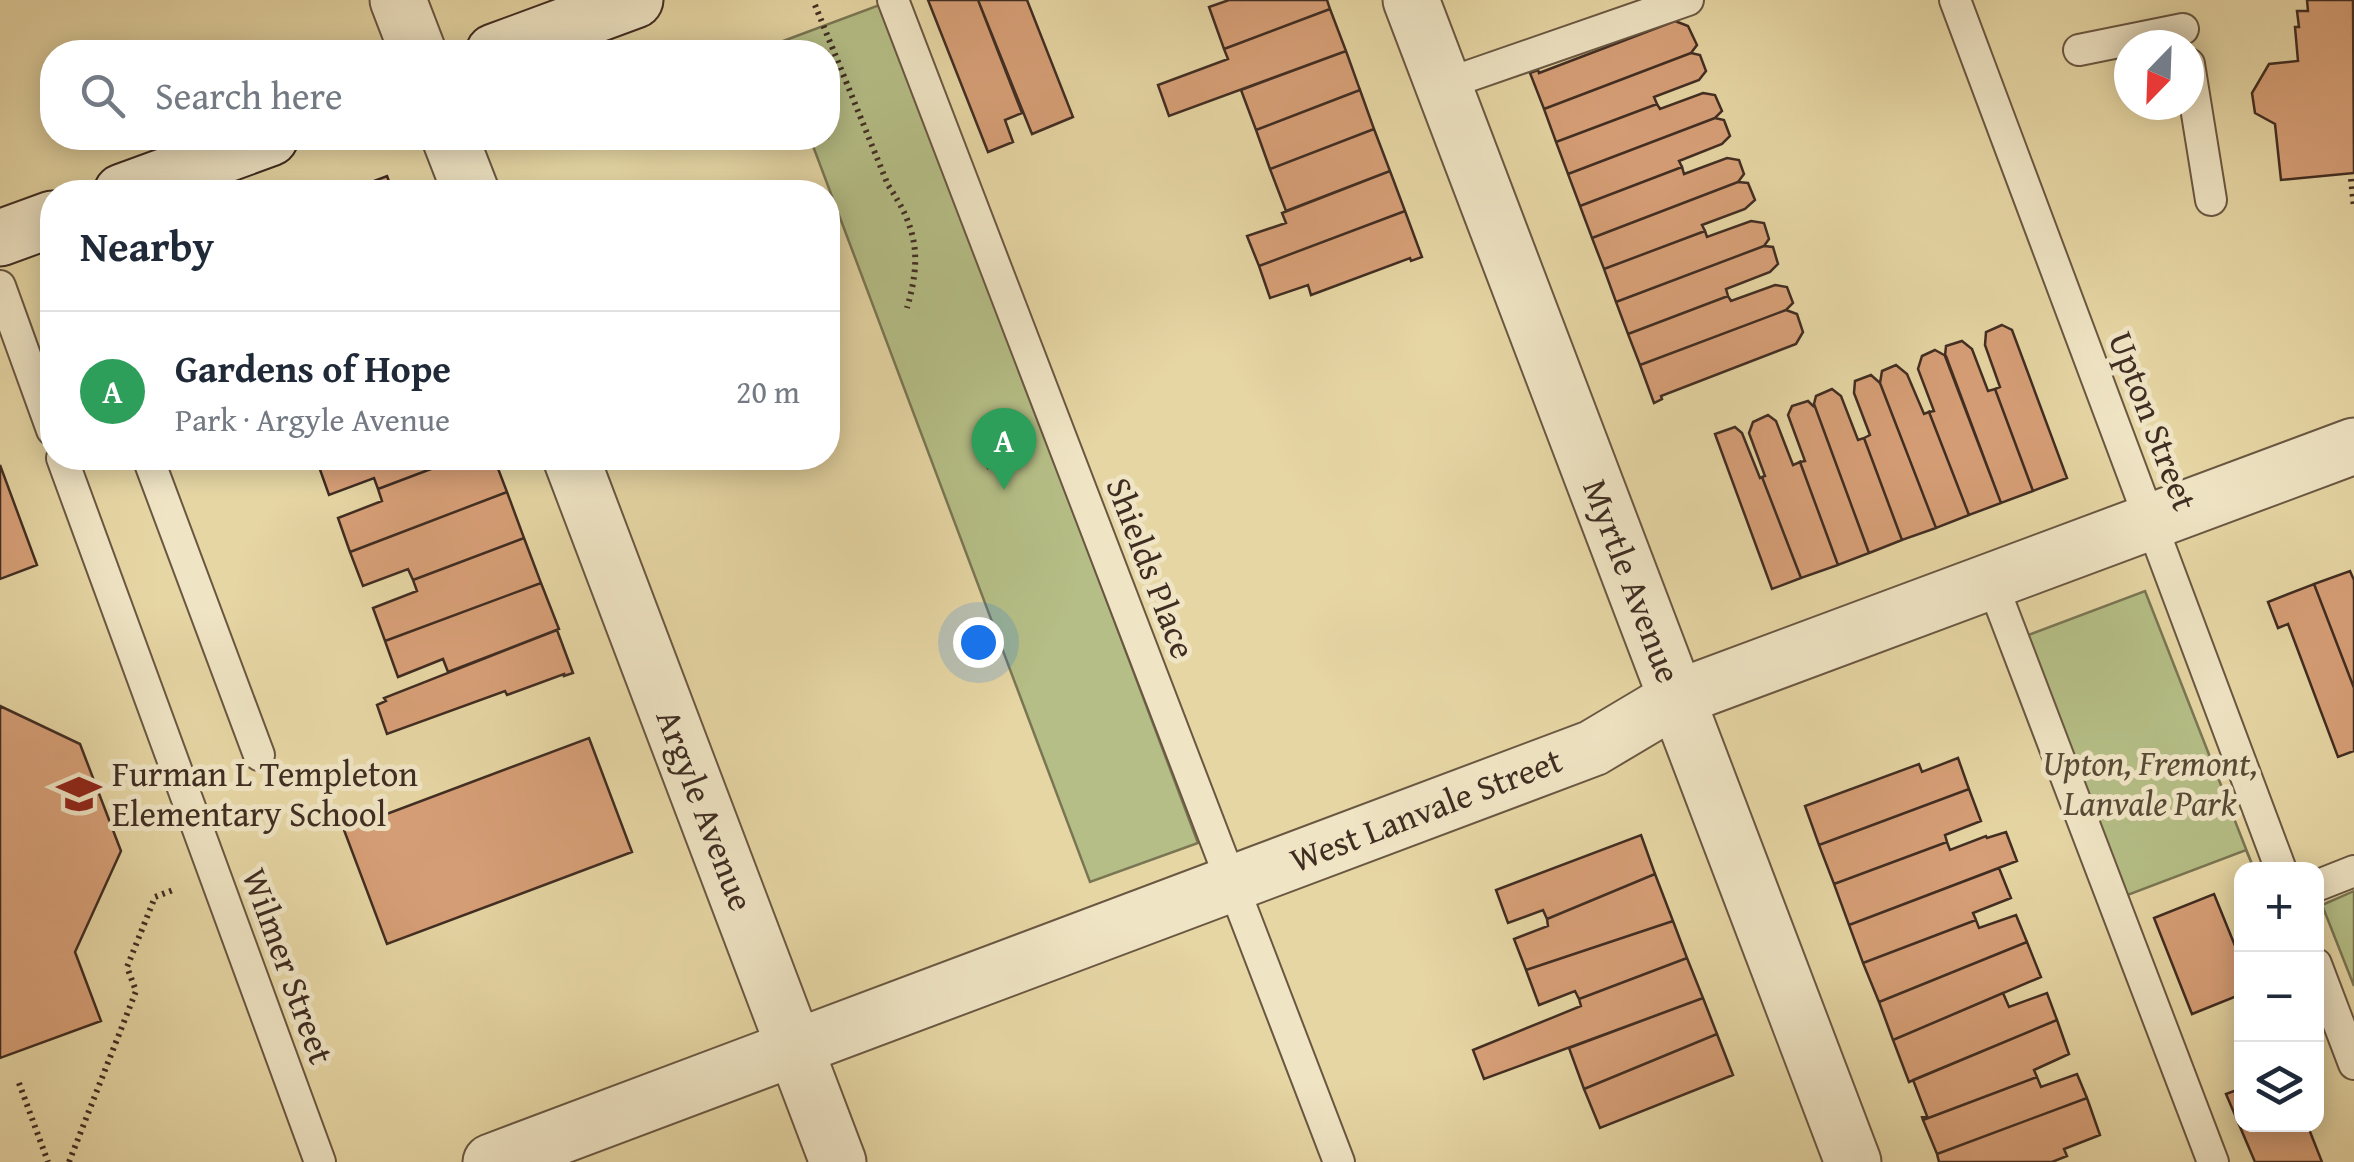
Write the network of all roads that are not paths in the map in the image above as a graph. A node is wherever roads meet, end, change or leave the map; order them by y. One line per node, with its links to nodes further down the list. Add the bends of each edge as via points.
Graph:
1 (398, 0): 8 (street)
2 (635, 0): 9 (street)
3 (893, 0): 32 (lane, Shields Place)
4 (1410, 0): 11 (street, Myrtle Avenue)
5 (1688, 0): 11 (lane)
6 (1954, 0): 26 (lane, Upton Street)
7 (2182, 25): 10 (lane)
8 (413, 40)
9 (527, 40)
10 (2079, 50)
11 (1443, 85): 28 (street, Myrtle Avenue)
12 (2198, 120): 17 (lane)
13 (237, 150): 15 (street)
14 (455, 150): 16 (street)
15 (155, 180)
16 (466, 180)
17 (2212, 200)
18 (40, 223): 19 (street)
19 (0, 238)
20 (0, 286): 21 (lane)
21 (40, 397)
22 (2354, 446): 26 (street, West Lanvale Street)
23 (66, 470): 37 (lane, Wilmer Street)
24 (153, 470): 29 (lane)
25 (576, 470): 35 (street, Argyle Avenue)
26 (2151, 522): 27 (street, West Lanvale Street); 30 (lane, Upton Street)
27 (1992, 582): 28 (street, West Lanvale Street); 42 (lane)
28 (1677, 698): 32 (street, West Lanvale Street, via 1594,748); 41 (street, Myrtle Avenue)
29 (260, 755)
30 (2278, 862)
31 (2354, 872): 33 (lane)
32 (1232, 883): 35 (street, West Lanvale Street); 40 (lane, Shields Place)
33 (2324, 883)
34 (2324, 985): 36 (lane)
35 (795, 1048): 38 (street, West Lanvale Street); 39 (street, Argyle Avenue)
36 (2354, 1064)
37 (320, 1162)
38 (491, 1162)
39 (838, 1162)
40 (1338, 1162)
41 (1854, 1162)
42 (2214, 1162)

